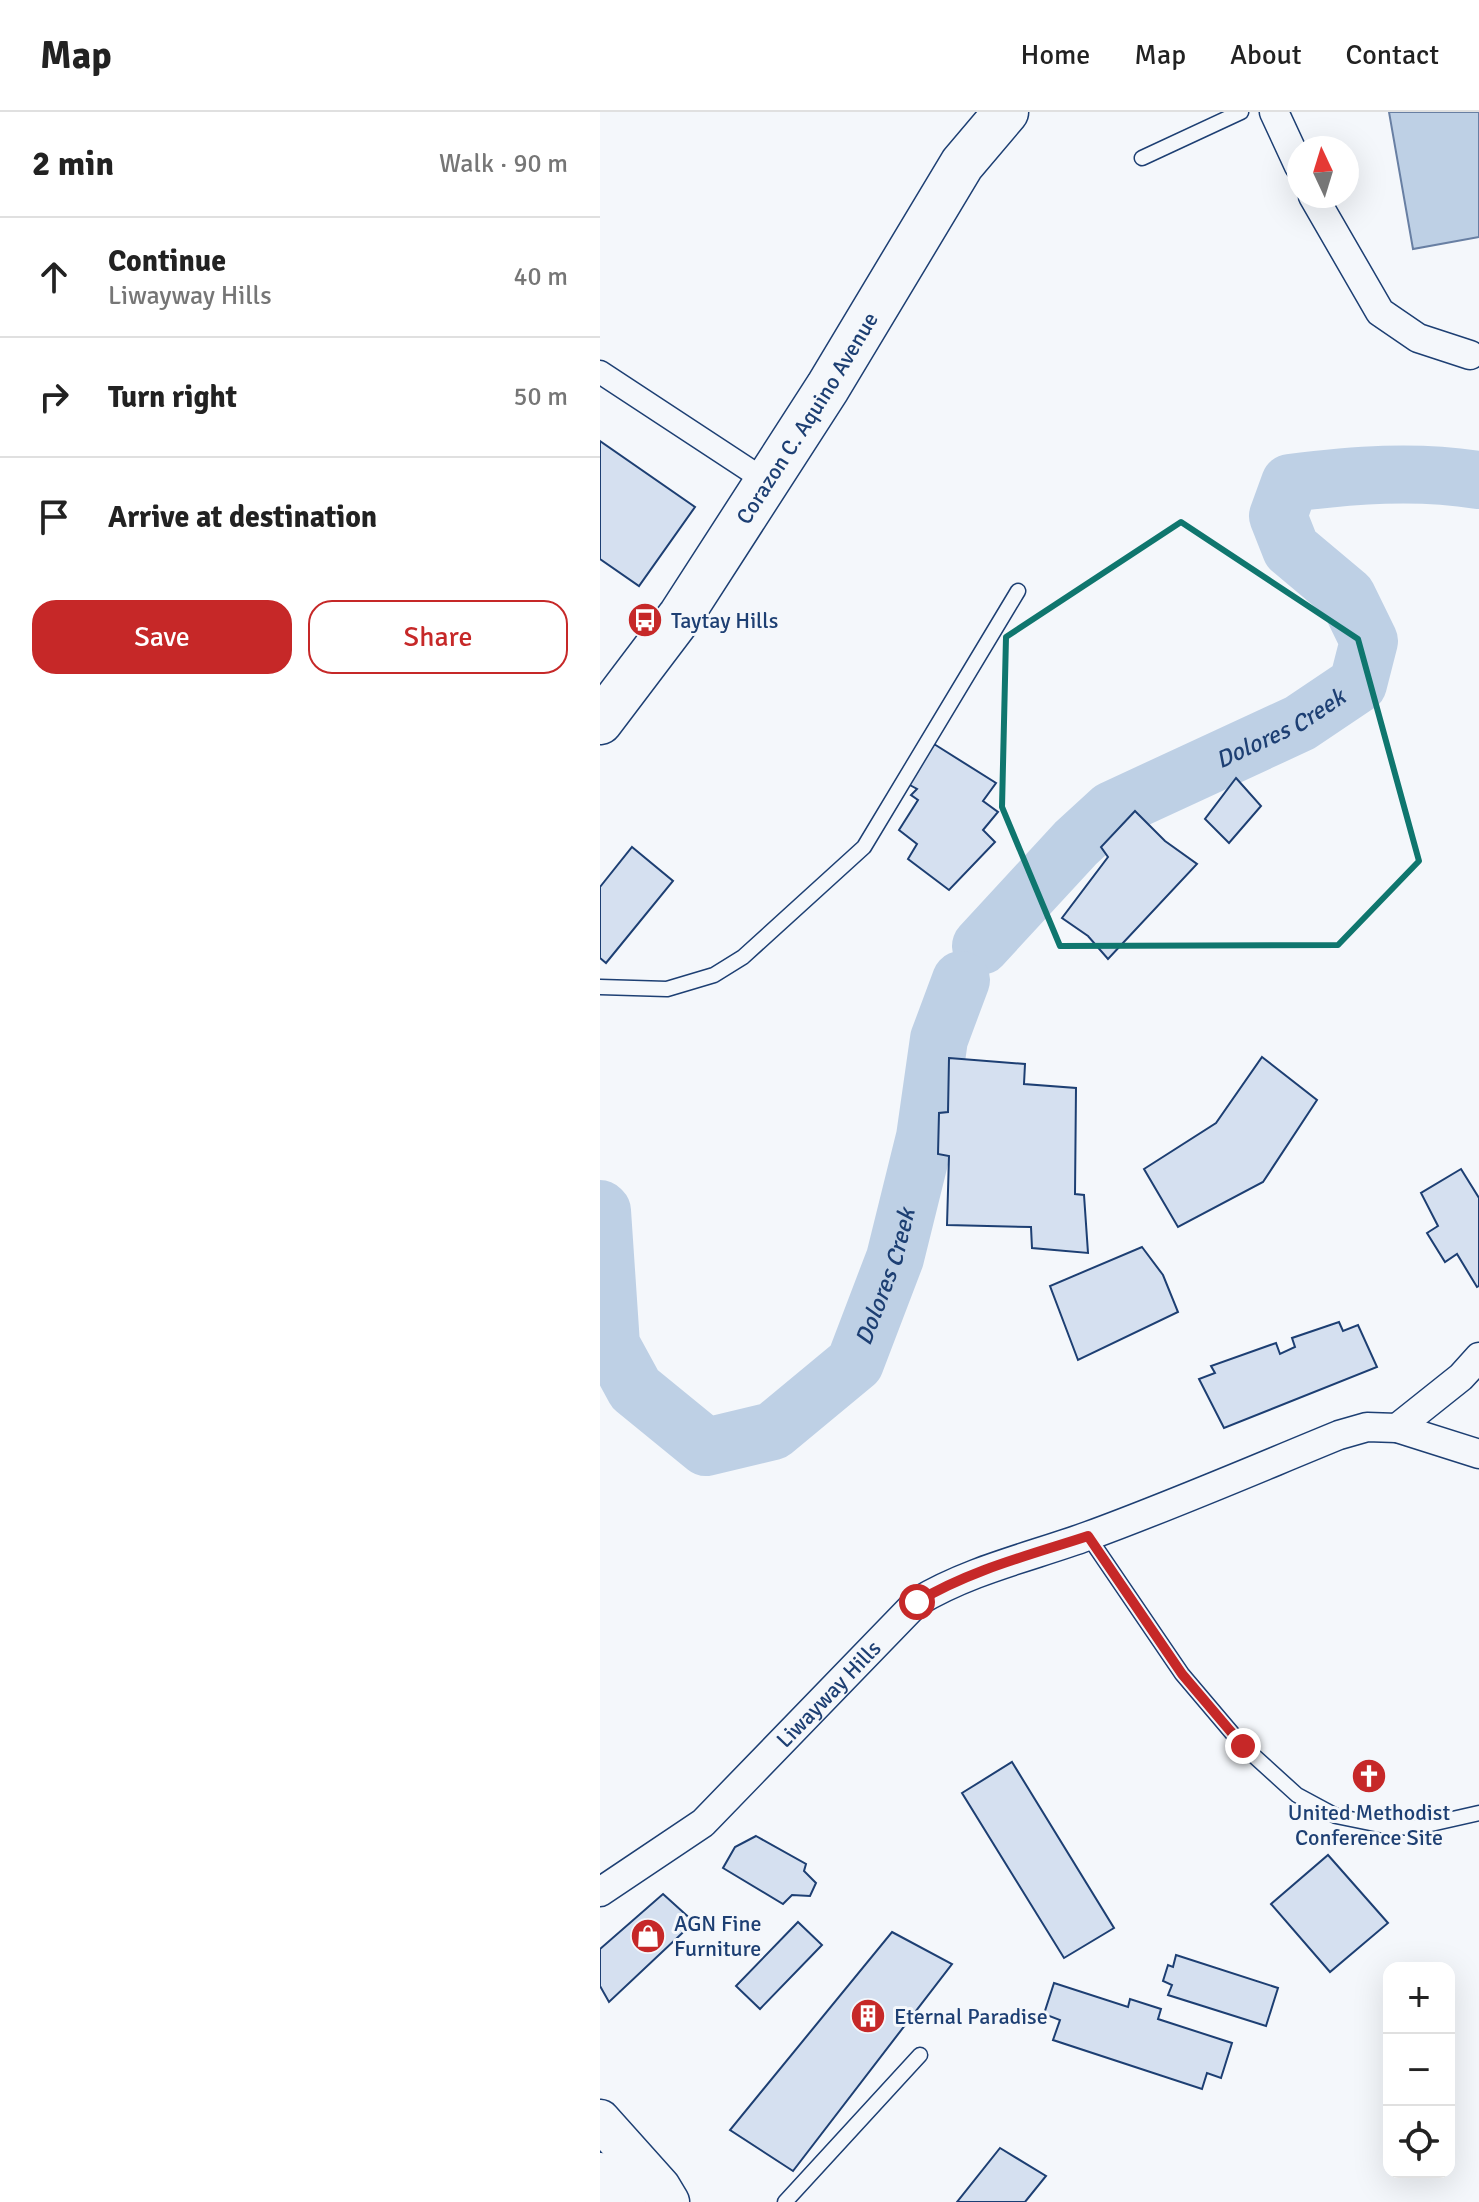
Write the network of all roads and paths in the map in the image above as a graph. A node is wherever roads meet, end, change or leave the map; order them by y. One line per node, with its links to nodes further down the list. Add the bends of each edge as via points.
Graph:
1 (1006, 112): 9 (main road, Corazon C. Aquino Avenue, via 962,164)
2 (1241, 112): 5 (lane)
3 (1274, 112): 4 (street)
4 (1287, 140)
5 (1142, 158)
6 (1320, 208): 7 (street, via 1380,312 1418,338)
7 (1470, 355)
8 (600, 372): 9 (street)
9 (769, 483): 11 (main road, Corazon C. Aquino Avenue, via 681,615)
10 (1018, 591): 12 (lane, via 864,847 743,957 714,975 667,989)
11 (611, 700)
12 (600, 987)
13 (1479, 1357): 14 (street)
14 (1397, 1428): 15 (street, Liwayway Hills); 16 (street, Liwayway Hills, via 1367,1427 1339,1435)
15 (1479, 1454)
16 (1088, 1536): 17 (lane, via 1182,1674 1243,1746 1297,1795 1336,1816 1385,1826 1413,1828); 18 (street, Liwayway Hills, via 970,1575 917,1602 703,1823)
17 (1479, 1813)
18 (600, 1892)
19 (920, 2055): 24 (lane)
20 (600, 2120): 23 (main road)
21 (600, 2173): 22 (main road)
22 (626, 2202)
23 (669, 2202)
24 (785, 2202)

